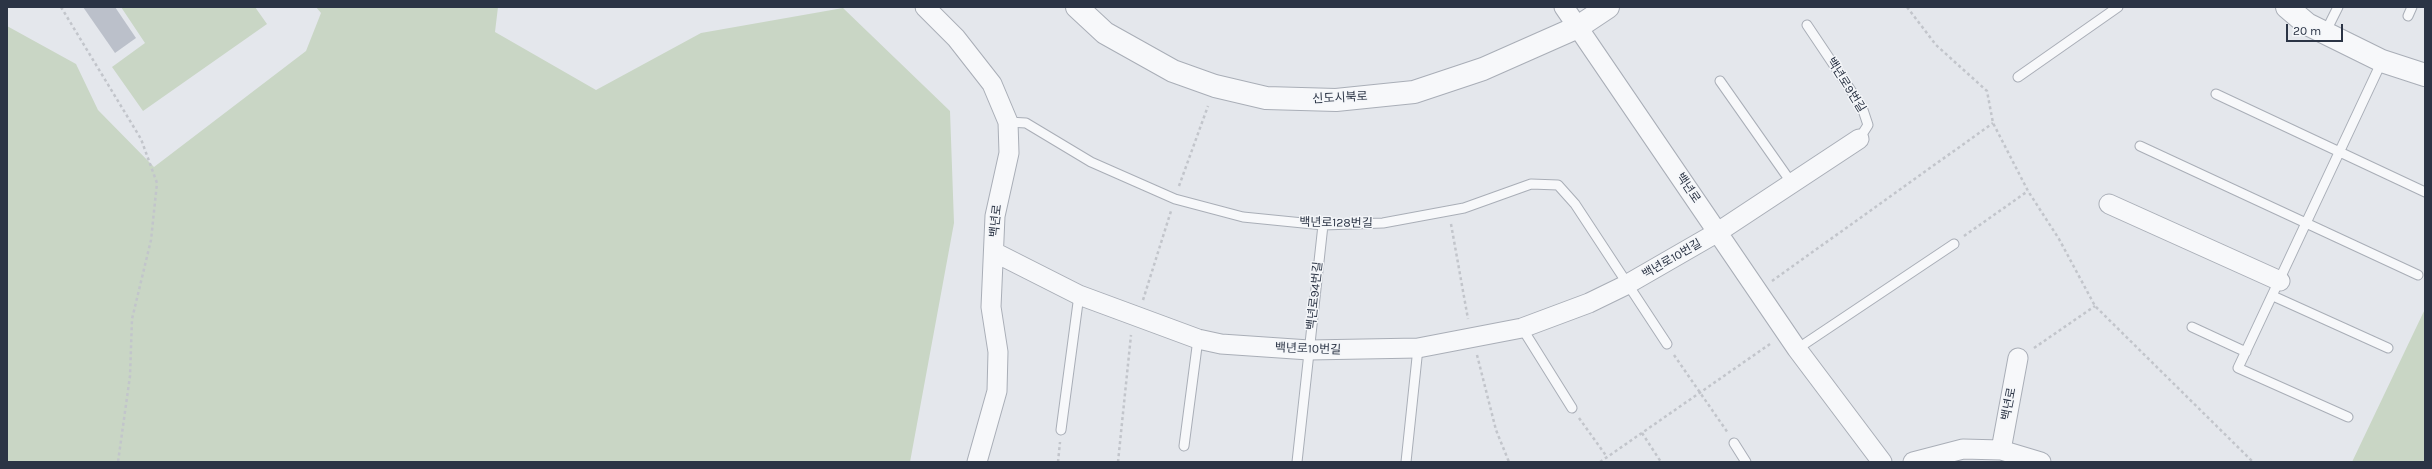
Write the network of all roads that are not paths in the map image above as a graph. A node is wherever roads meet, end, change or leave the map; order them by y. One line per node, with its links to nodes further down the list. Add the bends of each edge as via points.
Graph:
1 (925, 7): 18 (street, 백년로, via 956,38 992,84)
2 (1077, 7): 11 (street, 신도시북로, via 1105,33 1173,71 1215,86 1266,98 1290,99 1336,100 1414,92 1483,69)
3 (1564, 7): 11 (street, 백년로)
4 (1608, 7): 11 (street, 신도시북로)
5 (2118, 7): 15 (lane)
6 (2287, 7): 12 (street, via 2307,24)
7 (2338, 7): 12 (lane)
8 (2412, 7): 9 (lane)
9 (2408, 16)
10 (1807, 25): 19 (lane, 백년로9번길, via 1862,107 1868,125)
11 (1578, 27): 27 (street, 백년로)
12 (2325, 33): 13 (street)
13 (2382, 61): 14 (street); 21 (lane)
14 (2425, 75)
15 (2018, 77)
16 (1720, 81): 22 (lane)
17 (2216, 94): 21 (lane)
18 (1008, 122): 26 (lane, 백년로128번길, via 1026,123 1091,162 1175,199 1244,217); 29 (street, 백년로, via 1009,153 995,216)
19 (1858, 139): 22 (street, 백년로9번길)
20 (2140, 146): 25 (lane)
21 (2341, 152): 23 (lane); 25 (lane)
22 (1791, 182): 27 (street, 백년로9번길)
23 (2425, 192)
24 (2109, 204): 32 (street)
25 (2306, 224): 30 (lane); 32 (lane)
26 (1323, 225): 31 (lane, 백년로128번길, via 1383,223 1464,208 1531,184 1558,185 1574,204); 41 (lane, 백년로94번길)
27 (1718, 232): 31 (street, 백년로10번길); 40 (street, 백년로)
28 (1954, 244): 40 (lane)
29 (994, 252): 33 (street, 백년로10번길); 50 (street, 백년로, via 991,307 998,352 997,391)
30 (2418, 275)
31 (1626, 285): 35 (street, 백년로10번길); 37 (lane)
32 (2276, 289): 39 (lane); 42 (lane)
33 (1079, 295): 36 (street, 백년로10번길); 46 (lane)
34 (2192, 327): 42 (lane)
35 (1522, 328): 38 (street, 백년로10번길); 44 (lane)
36 (1198, 339): 41 (street, 백년로10번길, via 1221,344); 48 (lane)
37 (1667, 344)
38 (1418, 348): 41 (street, 백년로10번길); 52 (lane)
39 (2388, 348)
40 (1797, 349): 54 (street, 백년로)
41 (1309, 350): 51 (lane, 백년로94번길)
42 (2246, 352): 45 (lane, via 2238,368)
43 (2018, 358): 49 (street, 백년로)
44 (1572, 408)
45 (2348, 416)
46 (1061, 430)
47 (1734, 443): 53 (lane)
48 (1184, 446)
49 (2001, 450): 55 (street, via 1963,449); 56 (street)
50 (977, 462)
51 (1297, 462)
52 (1406, 462)
53 (1746, 462)
54 (1882, 462)
55 (1913, 462)
56 (2041, 462)

